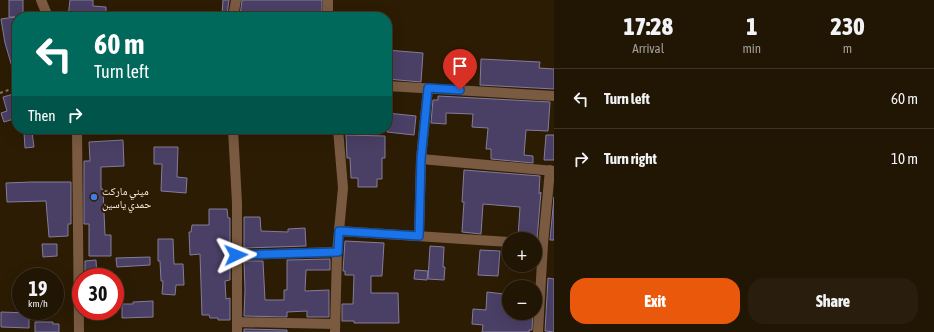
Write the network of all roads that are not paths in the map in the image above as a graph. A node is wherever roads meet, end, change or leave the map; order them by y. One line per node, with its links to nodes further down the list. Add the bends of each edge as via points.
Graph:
1 (41, 0): 4 (street)
2 (236, 0): 5 (street)
3 (328, 0): 6 (street)
4 (46, 12)
5 (234, 12)
6 (328, 12)
7 (392, 86): 8 (street)
8 (428, 88): 9 (street); 13 (street)
9 (554, 96)
10 (77, 134): 24 (street)
11 (233, 134): 20 (street, via 237,203)
12 (338, 134): 15 (street, via 343,188)
13 (421, 159): 14 (street); 17 (street)
14 (552, 171): 16 (street)
15 (339, 231): 17 (street); 19 (street)
16 (541, 232)
17 (419, 236): 18 (street)
18 (502, 242)
19 (338, 252): 20 (street); 23 (street)
20 (236, 255): 22 (street)
21 (539, 272): 25 (street)
22 (237, 327): 23 (street)
23 (335, 328)
24 (79, 332)
25 (538, 332)

